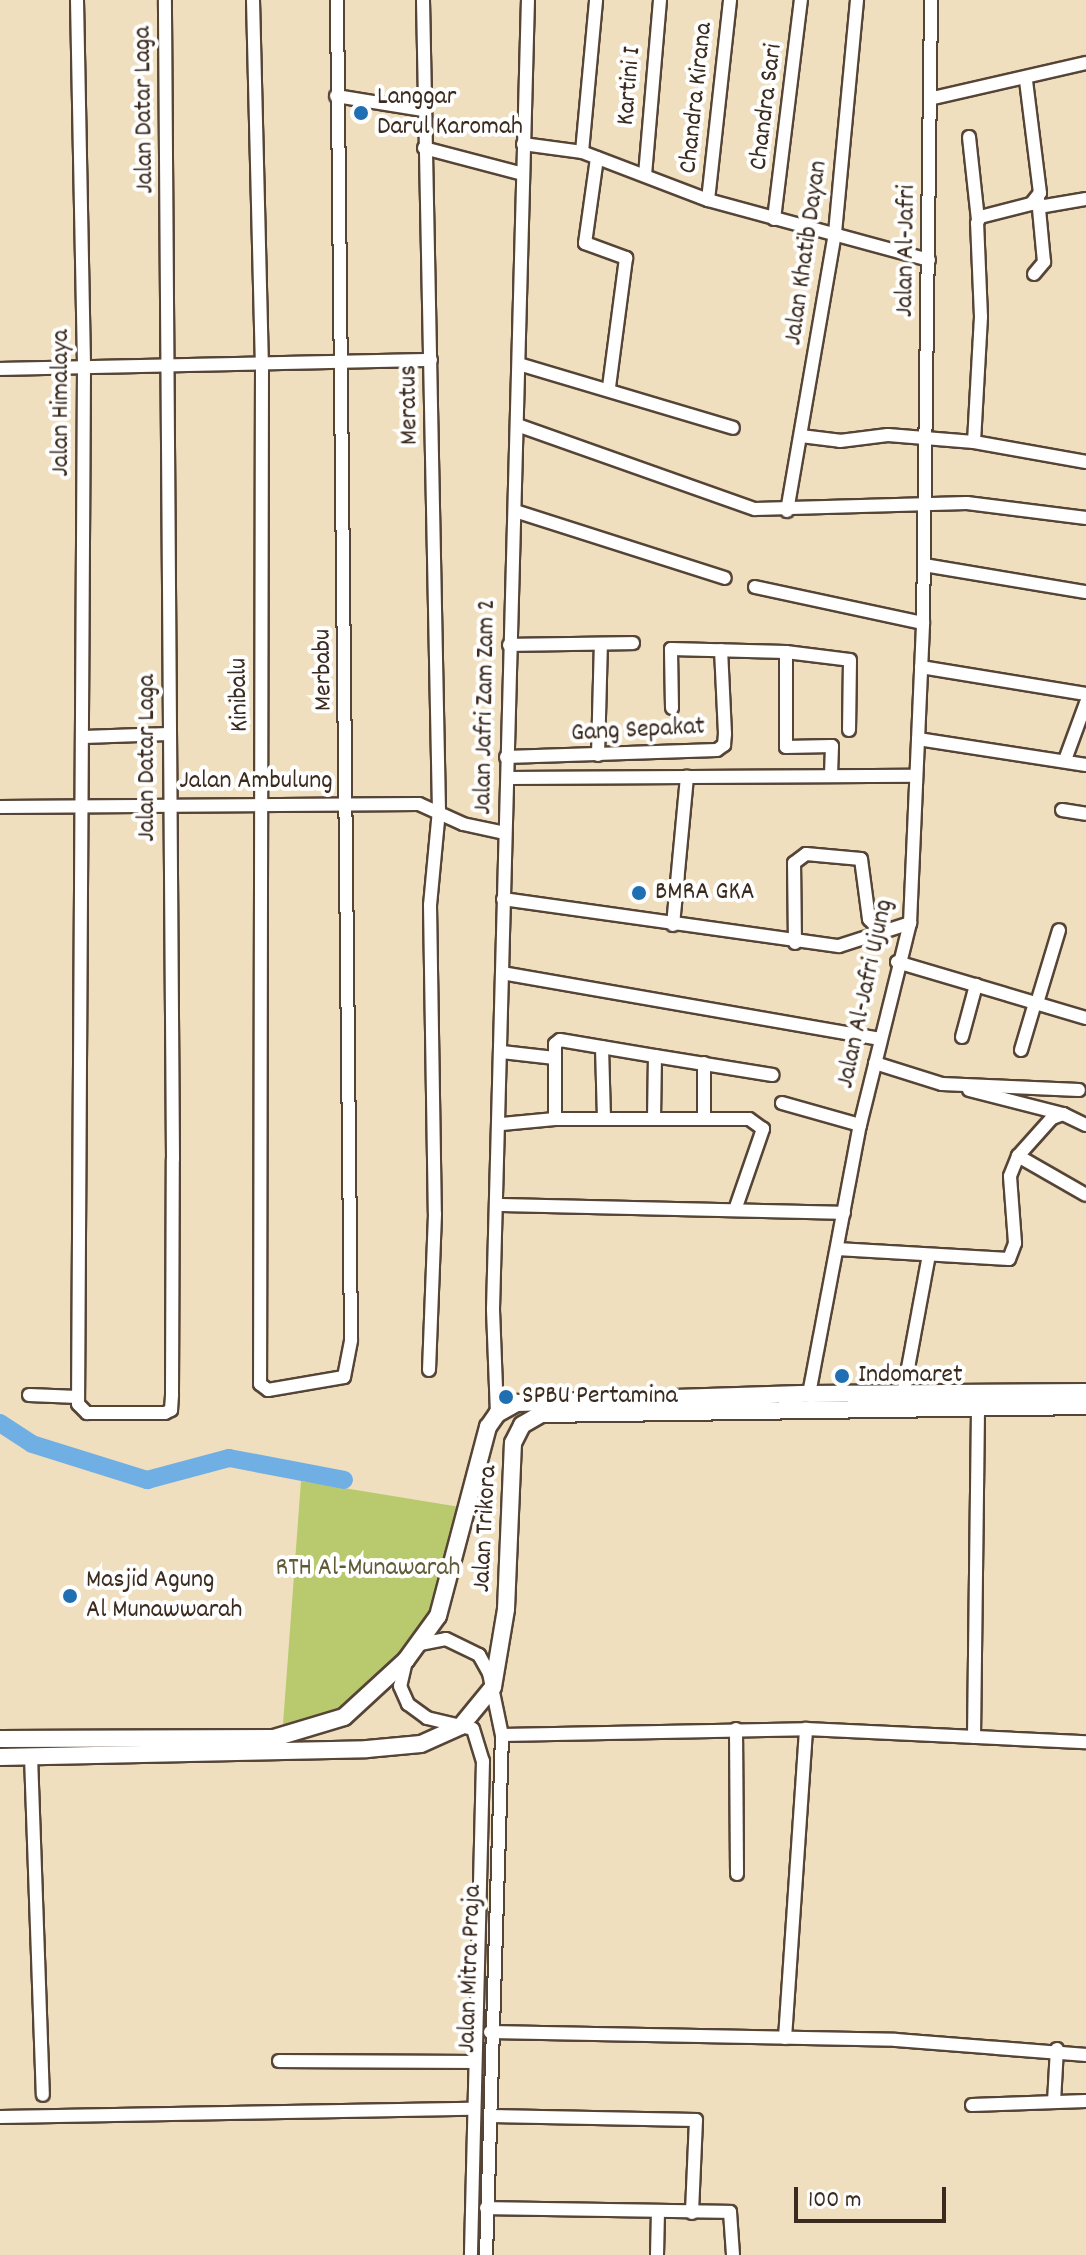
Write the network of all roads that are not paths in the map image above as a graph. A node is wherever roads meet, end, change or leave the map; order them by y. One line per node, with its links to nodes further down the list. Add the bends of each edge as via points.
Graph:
1 (77, 0): 39 (street, Jalan Himalaya)
2 (165, 0): 35 (street, Jalan Datar Laga)
3 (253, 0): 36 (street, Kinibalu)
4 (337, 0): 15 (street, Merbabu)
5 (423, 0): 17 (street, Meratus)
6 (528, 0): 19 (street, Jalan Jafri Zam Zam 2)
7 (596, 0): 21 (street)
8 (660, 0): 24 (street, Kartini I)
9 (730, 0): 26 (street, Chandra Kirana)
10 (801, 0): 28 (street, Chandra Sari)
11 (857, 0): 30 (street, Jalan Khatib Dayan)
12 (931, 0): 16 (street, Jalan Al-Jafri)
13 (1086, 64): 14 (street)
14 (1026, 80): 16 (street); 27 (street)
15 (336, 96): 17 (street); 34 (street, Merbabu)
16 (933, 98): 31 (street, Jalan Al-Jafri)
17 (422, 110): 20 (street, Meratus)
18 (969, 137): 29 (street)
19 (523, 144): 21 (street); 23 (street, Jalan Jafri Zam Zam 2)
20 (424, 148): 23 (street); 33 (street, Meratus)
21 (582, 152): 22 (street)
22 (597, 158): 24 (street); 40 (street, via 585,243 626,258)
23 (523, 174): 37 (street, Jalan Jafri Zam Zam 2)
24 (645, 175): 26 (street)
25 (1086, 199): 27 (street)
26 (708, 200): 28 (street)
27 (1039, 202): 29 (street); 32 (street, via 1044,262)
28 (774, 219): 30 (street)
29 (978, 220): 45 (street, via 981,317)
30 (835, 233): 31 (street); 43 (street, Jalan Khatib Dayan)
31 (929, 260): 44 (street, Jalan Al-Jafri)
32 (1034, 274)
33 (431, 360): 34 (street); 83 (street, Meratus)
34 (344, 361): 36 (street); 79 (street, Merbabu)
35 (171, 365): 36 (street); 39 (street); 67 (street, Jalan Datar Laga)
36 (262, 365): 82 (street, Kinibalu)
37 (522, 365): 40 (street); 41 (street, Jalan Jafri Zam Zam 2)
38 (0, 369): 39 (street)
39 (84, 369): 68 (street, Jalan Himalaya)
40 (609, 388): 42 (street)
41 (520, 426): 48 (street, Jalan Jafri Zam Zam 2); 49 (street, via 755,509)
42 (733, 428)
43 (801, 436): 44 (street, via 840,441 888,435); 49 (street, Jalan Khatib Dayan)
44 (923, 439): 45 (street); 47 (street, Jalan Al-Jafri)
45 (974, 442): 46 (street)
46 (1086, 462)
47 (924, 503): 49 (street); 50 (street, via 1006,505); 51 (street, Jalan Al-Jafri Ujung)
48 (515, 511): 52 (street); 58 (street, Jalan Jafri Zam Zam 2)
49 (787, 511)
50 (1086, 518)
51 (924, 565): 54 (street); 55 (street, Jalan Al-Jafri Ujung)
52 (725, 578)
53 (755, 587): 55 (street)
54 (1086, 592)
55 (923, 623): 61 (street, Jalan Al-Jafri Ujung)
56 (633, 643): 57 (street)
57 (601, 644): 58 (street); 70 (street)
58 (509, 645): 71 (street, Jalan Jafri Zam Zam 2)
59 (721, 650): 60 (street); 64 (street, via 671,649); 70 (street, Gang Sepakat, via 724,745 709,753)
60 (786, 652): 66 (street, via 850,660); 74 (street, via 786,747 832,746)
61 (921, 667): 62 (street); 69 (street, Jalan Al-Jafri Ujung)
62 (1086, 694)
63 (1086, 703): 65 (street)
64 (672, 708)
65 (1082, 719): 72 (street)
66 (849, 730)
67 (169, 734): 68 (street); 78 (street, Jalan Datar Laga)
68 (83, 737): 80 (street, Jalan Himalaya)
69 (918, 739): 72 (street); 75 (street, Jalan Al-Jafri Ujung)
70 (598, 755): 71 (street, Gang Sepakat)
71 (506, 757): 77 (street, Jalan Jafri Zam Zam 2)
72 (1065, 760): 73 (street)
73 (1086, 765)
74 (831, 776): 75 (street); 76 (street)
75 (916, 776): 88 (street, Jalan Al-Jafri Ujung)
76 (687, 777): 77 (street); 89 (street)
77 (508, 778): 86 (street, Jalan Jafri Zam Zam 2)
78 (169, 804): 80 (street, Jalan Ambulung); 82 (street, Jalan Ambulung); 132 (street, Jalan Datar Laga, via 171,1408 165,1413 87,1413)
79 (348, 804): 82 (street, Jalan Ambulung); 83 (street, Jalan Ambulung, via 419,804); 127 (street, Merbabu, via 351,1340 344,1377)
80 (83, 806): 81 (street, Jalan Ambulung); 132 (street, Jalan Himalaya)
81 (0, 807)
82 (264, 807): 127 (street, Kinibalu)
83 (439, 810): 86 (street, Jalan Ambulung, via 463,824); 126 (street, Meratus, via 430,905 435,1214)
84 (1062, 810): 85 (street)
85 (1086, 814)
86 (505, 833): 87 (street, Jalan Jafri Zam Zam 2)
87 (503, 899): 89 (street); 94 (street, Jalan Jafri Zam Zam 2)
88 (910, 923): 91 (street); 93 (street, Jalan Al-Jafri Ujung)
89 (673, 925): 92 (street)
90 (1059, 930): 96 (street)
91 (882, 933): 92 (street, via 839,946); 92 (street, via 869,919 861,859 806,854 794,863)
92 (795, 943)
93 (897, 962): 95 (street); 99 (street, Jalan Al-Jafri Ujung)
94 (502, 973): 99 (street); 102 (street, Jalan Jafri Zam Zam 2)
95 (976, 985): 96 (street); 98 (street)
96 (1036, 1003): 97 (street); 101 (street)
97 (1086, 1018)
98 (962, 1037)
99 (880, 1039): 106 (street, Jalan Al-Jafri Ujung)
100 (602, 1047): 103 (street); 104 (street, via 558,1040); 113 (street)
101 (1021, 1050)
102 (502, 1052): 104 (street); 116 (street, Jalan Jafri Zam Zam 2)
103 (655, 1056): 105 (street); 114 (street)
104 (555, 1058): 112 (street)
105 (704, 1063): 107 (street); 115 (street)
106 (875, 1063): 108 (street); 117 (street, Jalan Al-Jafri Ujung)
107 (772, 1075)
108 (942, 1084): 109 (street); 111 (street)
109 (1079, 1090)
110 (782, 1103): 117 (street)
111 (1063, 1114): 118 (street); 119 (street, via 1052,1118)
112 (555, 1119): 113 (street); 116 (street)
113 (604, 1119): 114 (street)
114 (654, 1119): 115 (street)
115 (704, 1119): 122 (street, via 749,1119 763,1129)
116 (502, 1124): 121 (street, Jalan Jafri Zam Zam 2)
117 (860, 1125): 123 (street, Jalan Al-Jafri Ujung)
118 (1086, 1125)
119 (1018, 1156): 120 (street); 125 (street, via 1010,1176 1015,1243 1009,1259)
120 (1086, 1195)
121 (497, 1205): 122 (street); 137 (street, Jalan Jafri Zam Zam 2)
122 (736, 1207): 123 (street)
123 (844, 1213): 124 (street, Jalan Al-Jafri Ujung)
124 (837, 1249): 125 (street); 129 (street, Jalan Al-Jafri Ujung)
125 (929, 1255): 131 (street)
126 (429, 1370)
127 (262, 1388)
128 (1086, 1392): 131 (main road, Jalan Trikora)
129 (809, 1394): 131 (main road, Jalan Trikora); 133 (main road, Jalan Trikora)
130 (29, 1395): 132 (street)
131 (903, 1395)
132 (78, 1397)
133 (726, 1402): 134 (main road, Jalan Trikora); 136 (main road, Jalan Trikora)
134 (704, 1403): 137 (main road, Jalan Trikora, via 532,1401); 140 (main road, Jalan Trikora, via 541,1414 522,1425 513,1443 506,1609)
135 (1086, 1406): 136 (main road, Jalan Trikora)
136 (978, 1407): 146 (street)
137 (497, 1414): 138 (main road, Jalan Trikora, via 488,1427 444,1600)
138 (420, 1644): 139 (main road, Jalan Trikora); 140 (street, via 446,1639 469,1647 484,1662)
139 (406, 1660): 141 (street, via 400,1686 408,1704 427,1718); 145 (main road, Jalan Trikora, via 359,1706 320,1727 274,1738)
140 (493, 1687): 141 (main road, Jalan Trikora); 144 (street, Jalan Mitra Praja)
141 (461, 1726): 149 (main road, Jalan Trikora, via 421,1744 302,1753); 158 (street, Jalan Mitra Praja, via 473,1729 483,1761)
142 (736, 1729): 143 (street); 144 (street); 152 (street)
143 (806, 1729): 146 (street); 154 (street)
144 (502, 1735): 153 (street, Jalan Mitra Praja)
145 (133, 1737): 147 (main road, Jalan Trikora); 149 (main road)
146 (974, 1737): 148 (street)
147 (0, 1739)
148 (1086, 1742)
149 (132, 1755): 150 (main road, Jalan Trikora)
150 (31, 1756): 151 (main road, Jalan Trikora); 159 (street)
151 (0, 1757)
152 (737, 1874)
153 (490, 2032): 154 (street); 164 (street, Jalan Mitra Praja)
154 (785, 2038): 155 (street)
155 (1057, 2049): 156 (street); 161 (street)
156 (1086, 2055)
157 (279, 2061): 158 (street)
158 (473, 2062): 163 (street, Jalan Mitra Praja)
159 (43, 2095)
160 (1086, 2101): 161 (street)
161 (1054, 2102): 162 (street)
162 (972, 2105)
163 (471, 2109): 165 (street); 169 (street, Jalan Mitra Praja)
164 (490, 2116): 166 (street, Jalan Mitra Praja); 168 (street, via 696,2120)
165 (0, 2117)
166 (486, 2208): 167 (street); 170 (street, Jalan Mitra Praja)
167 (658, 2212): 168 (street); 171 (street)
168 (692, 2213): 172 (street, via 730,2212)
169 (471, 2255)
170 (486, 2255)
171 (657, 2255)
172 (733, 2255)

